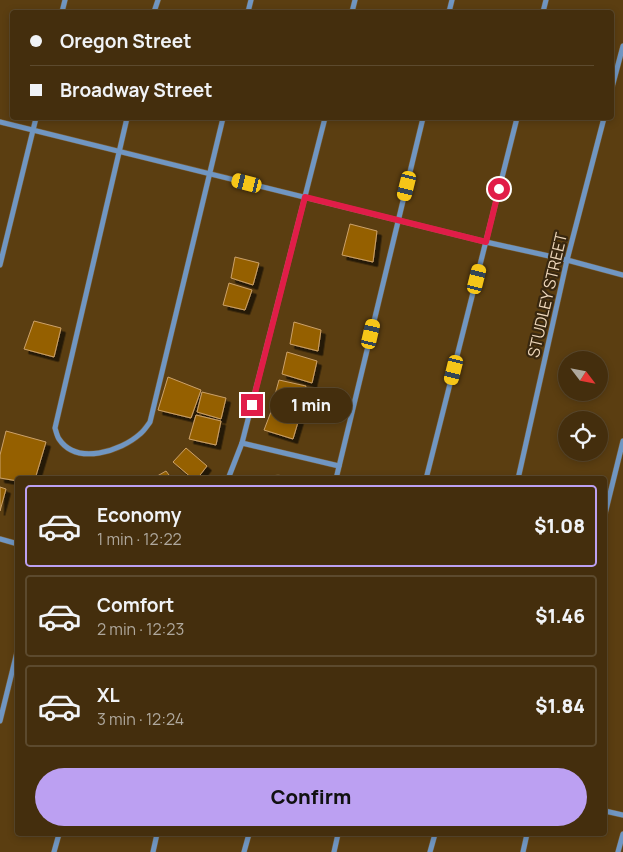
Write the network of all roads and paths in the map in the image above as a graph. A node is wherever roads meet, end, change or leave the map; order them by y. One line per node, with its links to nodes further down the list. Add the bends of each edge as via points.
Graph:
1 (623, 46): 2 (street)
2 (614, 80)
3 (36, 120): 11 (street)
4 (126, 120): 12 (street)
5 (222, 120): 13 (street)
6 (324, 120): 14 (street)
7 (423, 120): 15 (street)
8 (516, 120): 16 (street)
9 (603, 120): 17 (street, STUDLEY STREET)
10 (0, 122): 11 (street)
11 (33, 130): 12 (street); 18 (street)
12 (118, 151): 13 (street); 13 (street, via 55,428 59,440 72,450 88,455 115,450 140,434 150,422)
13 (209, 174): 14 (street)
14 (305, 197): 15 (street); 21 (street)
15 (398, 221): 16 (street); 22 (street)
16 (486, 242): 17 (street); 25 (street)
17 (568, 260): 19 (street); 26 (street, STUDLEY STREET)
18 (0, 265)
19 (623, 276)
20 (623, 441): 27 (street)
21 (242, 443): 22 (street); 23 (street)
22 (339, 466): 24 (street)
23 (229, 476)
24 (337, 476)
25 (427, 476)
26 (519, 476)
27 (607, 506)
28 (0, 540): 29 (street)
29 (15, 543)
30 (15, 668): 31 (street)
31 (0, 721)
32 (607, 811): 33 (street)
33 (623, 815)
34 (623, 834): 47 (street)
35 (58, 836): 41 (street)
36 (157, 836): 42 (street)
37 (248, 836): 43 (street)
38 (338, 836): 44 (street)
39 (434, 836): 45 (street)
40 (527, 836): 46 (street)
41 (54, 852)
42 (153, 852)
43 (244, 852)
44 (334, 852)
45 (430, 852)
46 (523, 852)
47 (618, 852)

